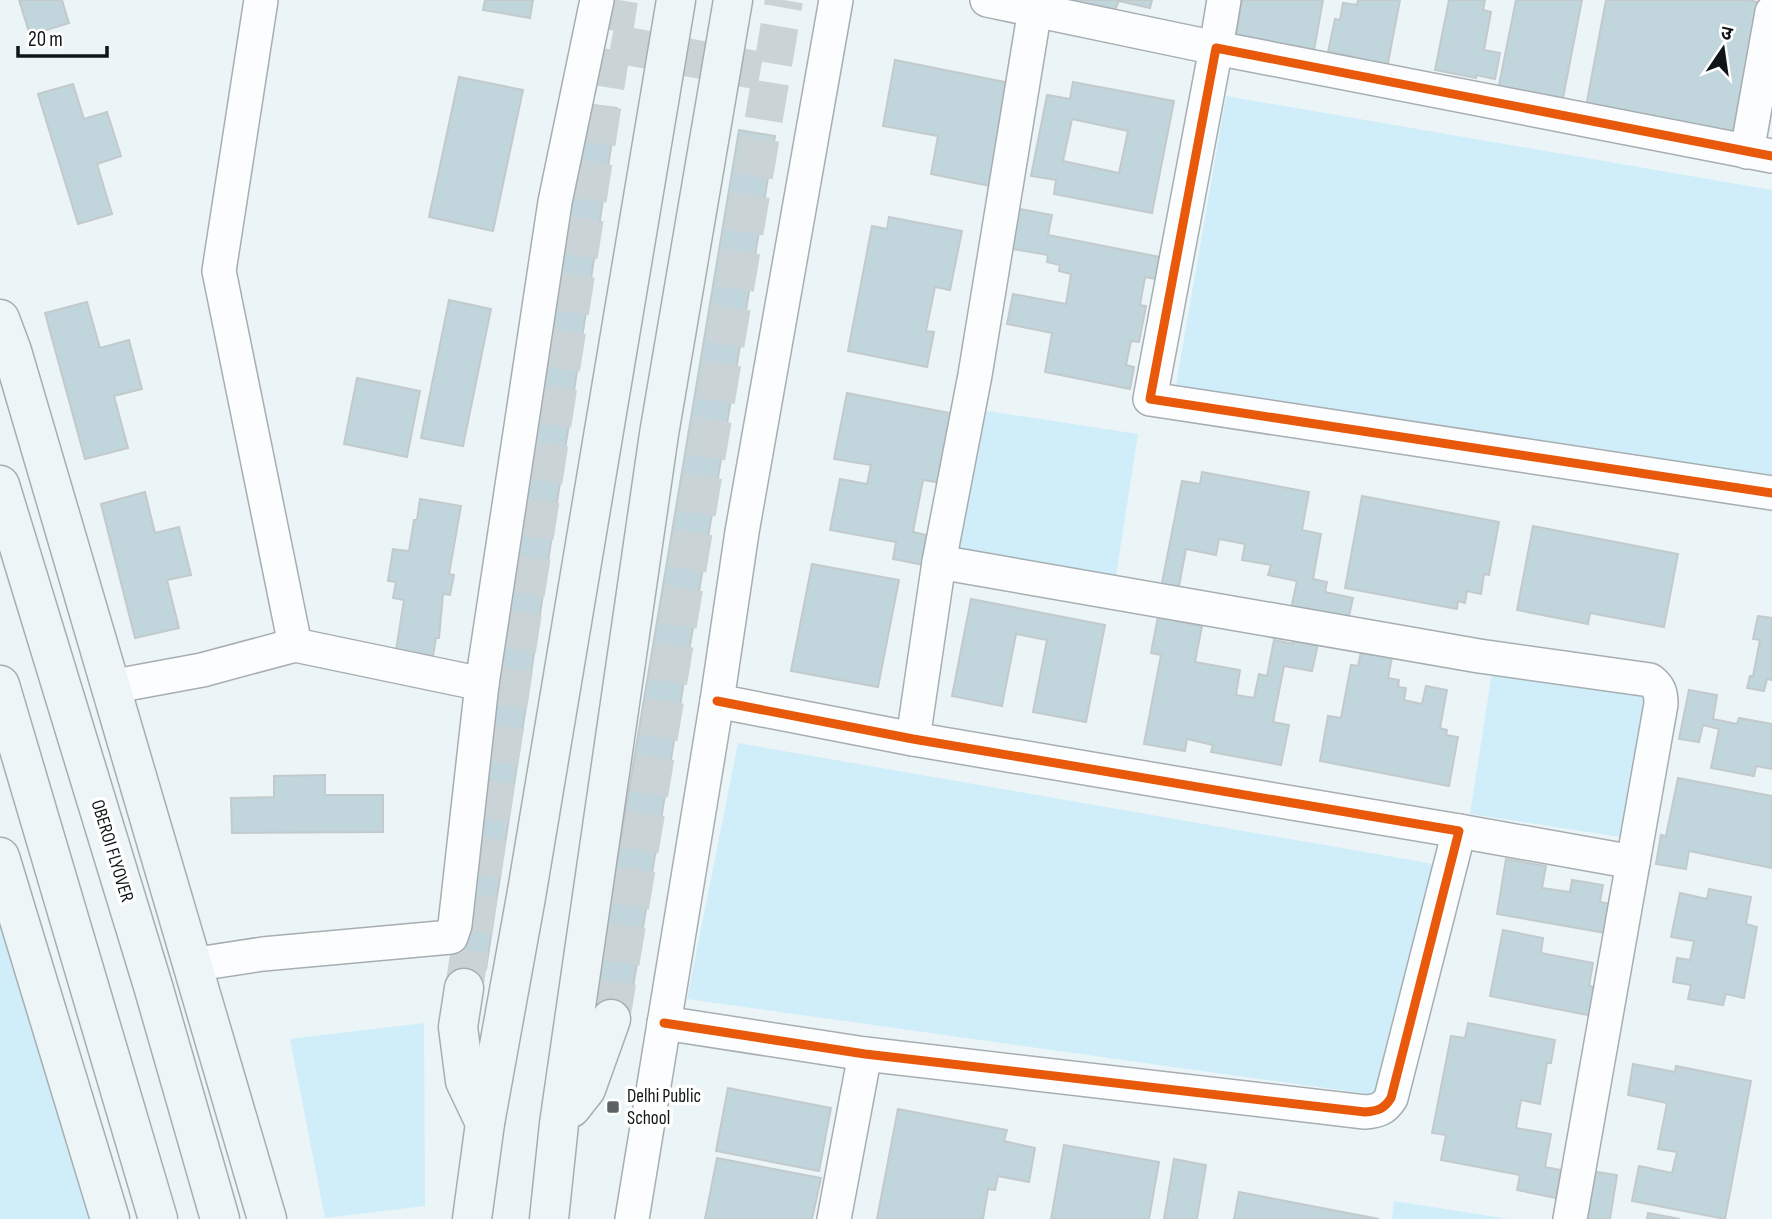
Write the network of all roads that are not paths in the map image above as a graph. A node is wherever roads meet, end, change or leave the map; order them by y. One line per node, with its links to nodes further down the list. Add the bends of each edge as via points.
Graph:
1 (261, 0): 16 (street, via 219,271)
2 (597, 0): 17 (street, via 555,202)
3 (676, 0): 30 (main road)
4 (733, 0): 31 (main road, via 659,434)
5 (836, 0): 20 (street)
6 (987, 0): 8 (street)
7 (1224, 0): 10 (street)
8 (1035, 9): 10 (street); 15 (street)
9 (1772, 12): 11 (street)
10 (1216, 48): 11 (street); 14 (street, via 1150,399)
11 (1759, 154)
12 (0, 319): 19 (main road)
13 (0, 485): 34 (main road, OBEROI FLYOVER)
14 (1772, 493)
15 (939, 562): 21 (street); 24 (street, via 1479,656 1650,680 1661,694 1661,704)
16 (295, 645): 17 (street); 19 (street, via 202,670)
17 (482, 684): 25 (street, via 451,937)
18 (0, 685): 33 (main road)
19 (110, 687): 25 (main road)
20 (717, 701): 21 (street); 28 (street)
21 (913, 739): 22 (street)
22 (1459, 831): 24 (street); 29 (street, via 1391,1098 1375,1111)
23 (0, 857): 32 (main road)
24 (1633, 862): 40 (street)
25 (191, 965): 35 (main road)
26 (464, 988): 30 (main road, via 458,1027 465,1081)
27 (611, 1019): 31 (main road, via 586,1089)
28 (663, 1023): 29 (street); 38 (street)
29 (865, 1054): 39 (street)
30 (485, 1123): 36 (main road)
31 (559, 1124): 37 (main road)
32 (110, 1219)
33 (158, 1219)
34 (220, 1219)
35 (267, 1219)
36 (472, 1219)
37 (549, 1219)
38 (632, 1219)
39 (834, 1219)
40 (1570, 1219)

